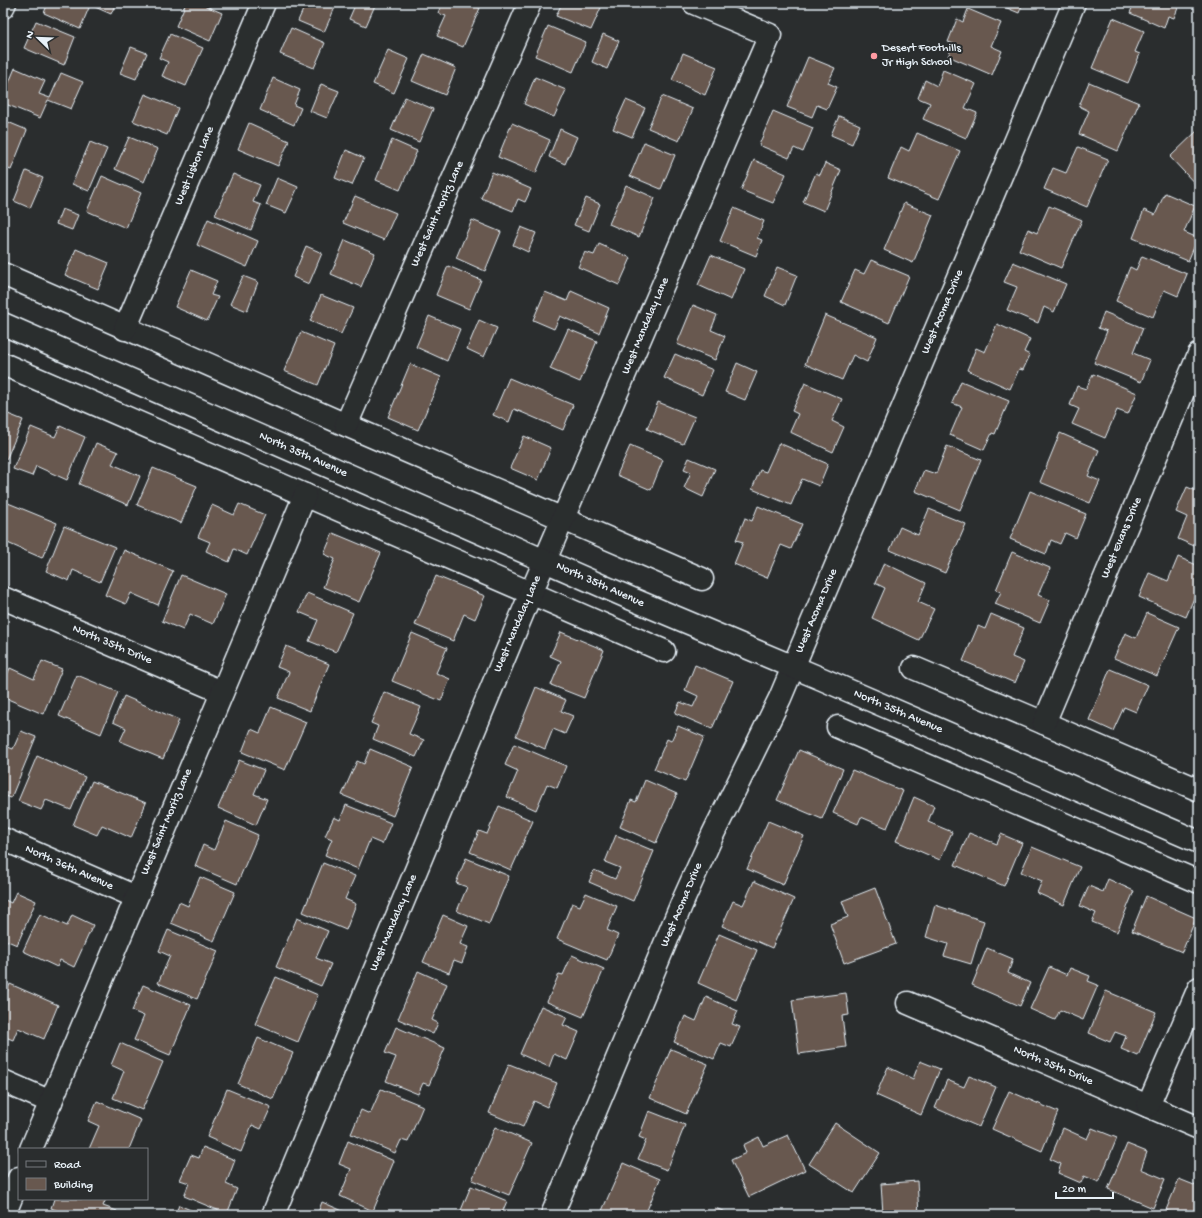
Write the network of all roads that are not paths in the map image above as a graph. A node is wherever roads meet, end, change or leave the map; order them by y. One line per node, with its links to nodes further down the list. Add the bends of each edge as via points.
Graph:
1 (5, 3): 6 (street)
2 (264, 3): 9 (street, West Lisbon Lane)
3 (530, 3): 12 (street, West Saint Moritz Lane)
4 (694, 3): 14 (street, West Mandalay Lane, via 770,35)
5 (1074, 3): 20 (street, West Acoma Drive)
6 (3, 7)
7 (3, 274): 9 (street)
8 (3, 324): 15 (street, North 35th Avenue)
9 (125, 329): 12 (street)
10 (1199, 354): 23 (street, West Evans Drive)
11 (3, 364): 13 (street)
12 (346, 425): 14 (street)
13 (305, 495): 17 (street); 22 (street, West Saint Moritz Lane)
14 (563, 519): 15 (street, West Mandalay Lane); 16 (street)
15 (545, 560): 17 (street, West Mandalay Lane); 20 (street, North 35th Avenue)
16 (702, 580)
17 (531, 593): 19 (street); 39 (street, West Mandalay Lane)
18 (3, 598): 22 (street, North 35th Drive)
19 (664, 651)
20 (793, 666): 27 (street, North 35th Avenue); 40 (street, West Acoma Drive, via 685,896)
21 (914, 668): 23 (street)
22 (222, 692): 29 (street, West Saint Moritz Lane)
23 (1044, 723): 25 (street)
24 (838, 727): 28 (street)
25 (1199, 790)
26 (3, 839): 29 (street, North 36th Avenue)
27 (1199, 842)
28 (1199, 882)
29 (136, 897): 33 (street, West Saint Moritz Lane)
30 (1199, 988): 34 (street)
31 (908, 1003): 34 (street, North 35th Drive)
32 (3, 1081): 33 (street)
33 (51, 1102): 36 (street, West Saint Moritz Lane)
34 (1148, 1106): 35 (street, North 35th Drive)
35 (1199, 1128)
36 (32, 1148)
37 (18, 1180): 38 (street)
38 (4, 1215)
39 (273, 1215)
40 (552, 1215)

